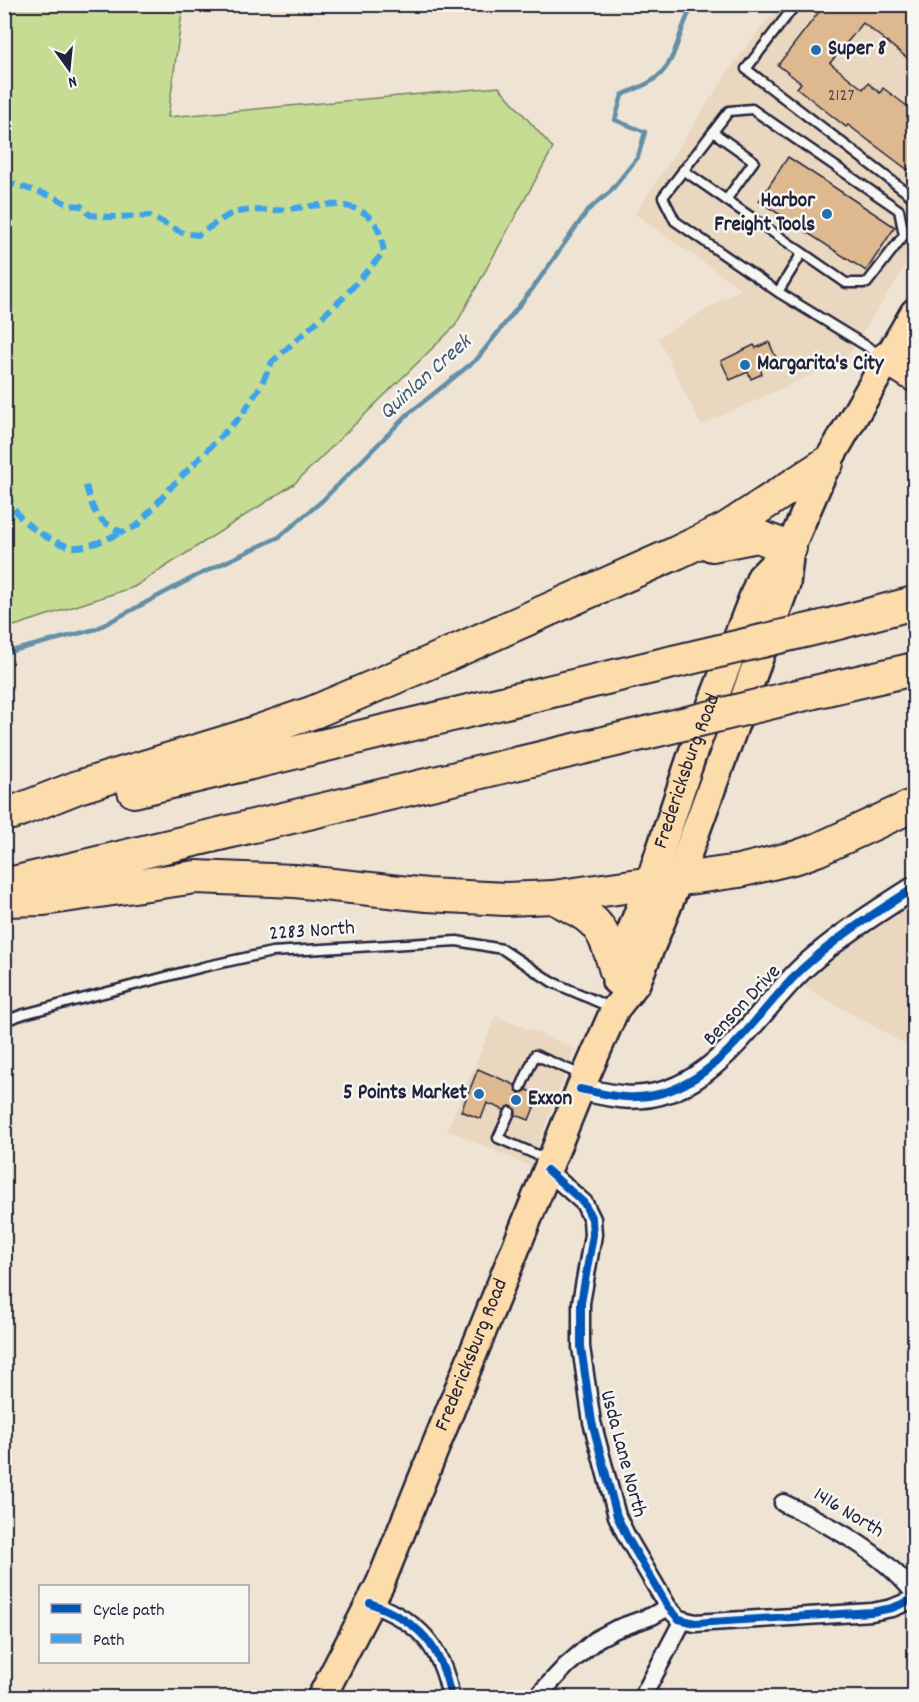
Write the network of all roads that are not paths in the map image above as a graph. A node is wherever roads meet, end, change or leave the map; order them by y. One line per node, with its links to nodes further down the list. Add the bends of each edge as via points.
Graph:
1 (796, 4): 4 (lane, via 746,69)
2 (713, 132): 3 (lane); 5 (lane, via 754,161); 6 (lane, via 729,111 752,109 899,210 903,235 867,283 846,283)
3 (683, 170): 5 (lane); 7 (lane, via 663,197 675,221)
4 (915, 198)
5 (726, 200): 6 (lane)
6 (802, 253): 7 (lane)
7 (777, 292): 9 (lane)
8 (915, 313): 9 (main road, Fredericksburg Road)
9 (886, 358): 10 (highway); 11 (main road, Fredericksburg Road)
10 (915, 375)
11 (826, 463): 12 (main road, Fredericksburg Road); 13 (highway, via 726,529)
12 (790, 548): 13 (highway, via 757,536); 18 (main road, Fredericksburg Road, via 761,577 692,755)
13 (676, 553): 17 (highway, via 314,712 78,787)
14 (915, 603): 17 (highway, bridge, via 127,793)
15 (915, 669): 19 (highway, bridge)
16 (915, 805): 18 (highway, via 796,857 738,871)
17 (8, 814)
18 (664, 881): 21 (highway); 23 (main road, Fredericksburg Road); 24 (main road, Fredericksburg Road, via 636,983)
19 (4, 885)
20 (915, 888): 26 (street, Benson Drive, via 864,920 803,968 708,1070 681,1087 626,1097)
21 (553, 897): 22 (highway, via 427,895 295,881 196,877 44,899); 23 (highway, via 593,920 607,941)
22 (4, 900)
23 (616, 971): 24 (main road, Fredericksburg Road)
24 (615, 1009): 25 (lane, 2283 North, via 552,982 502,949 457,941 272,952); 26 (main road, Fredericksburg Road)
25 (4, 1021)
26 (583, 1083): 27 (lane, via 535,1055); 29 (main road, Fredericksburg Road)
27 (521, 1087)
28 (510, 1112): 29 (lane, via 498,1138)
29 (549, 1165): 33 (main road, Fredericksburg Road); 34 (street, Usda Lane North, via 592,1219 580,1325 592,1422 617,1516)
30 (783, 1503): 31 (street, 1416 North, via 845,1535 891,1569)
31 (915, 1593)
32 (915, 1599): 35 (street, via 872,1612 694,1623)
33 (370, 1603): 36 (main road, Fredericksburg Road); 37 (street, via 395,1612 423,1635 442,1663)
34 (668, 1607): 35 (street, Usda Lane North); 38 (street, via 597,1639)
35 (683, 1620): 39 (street)
36 (321, 1698)
37 (451, 1698)
38 (536, 1698)
39 (642, 1698)

